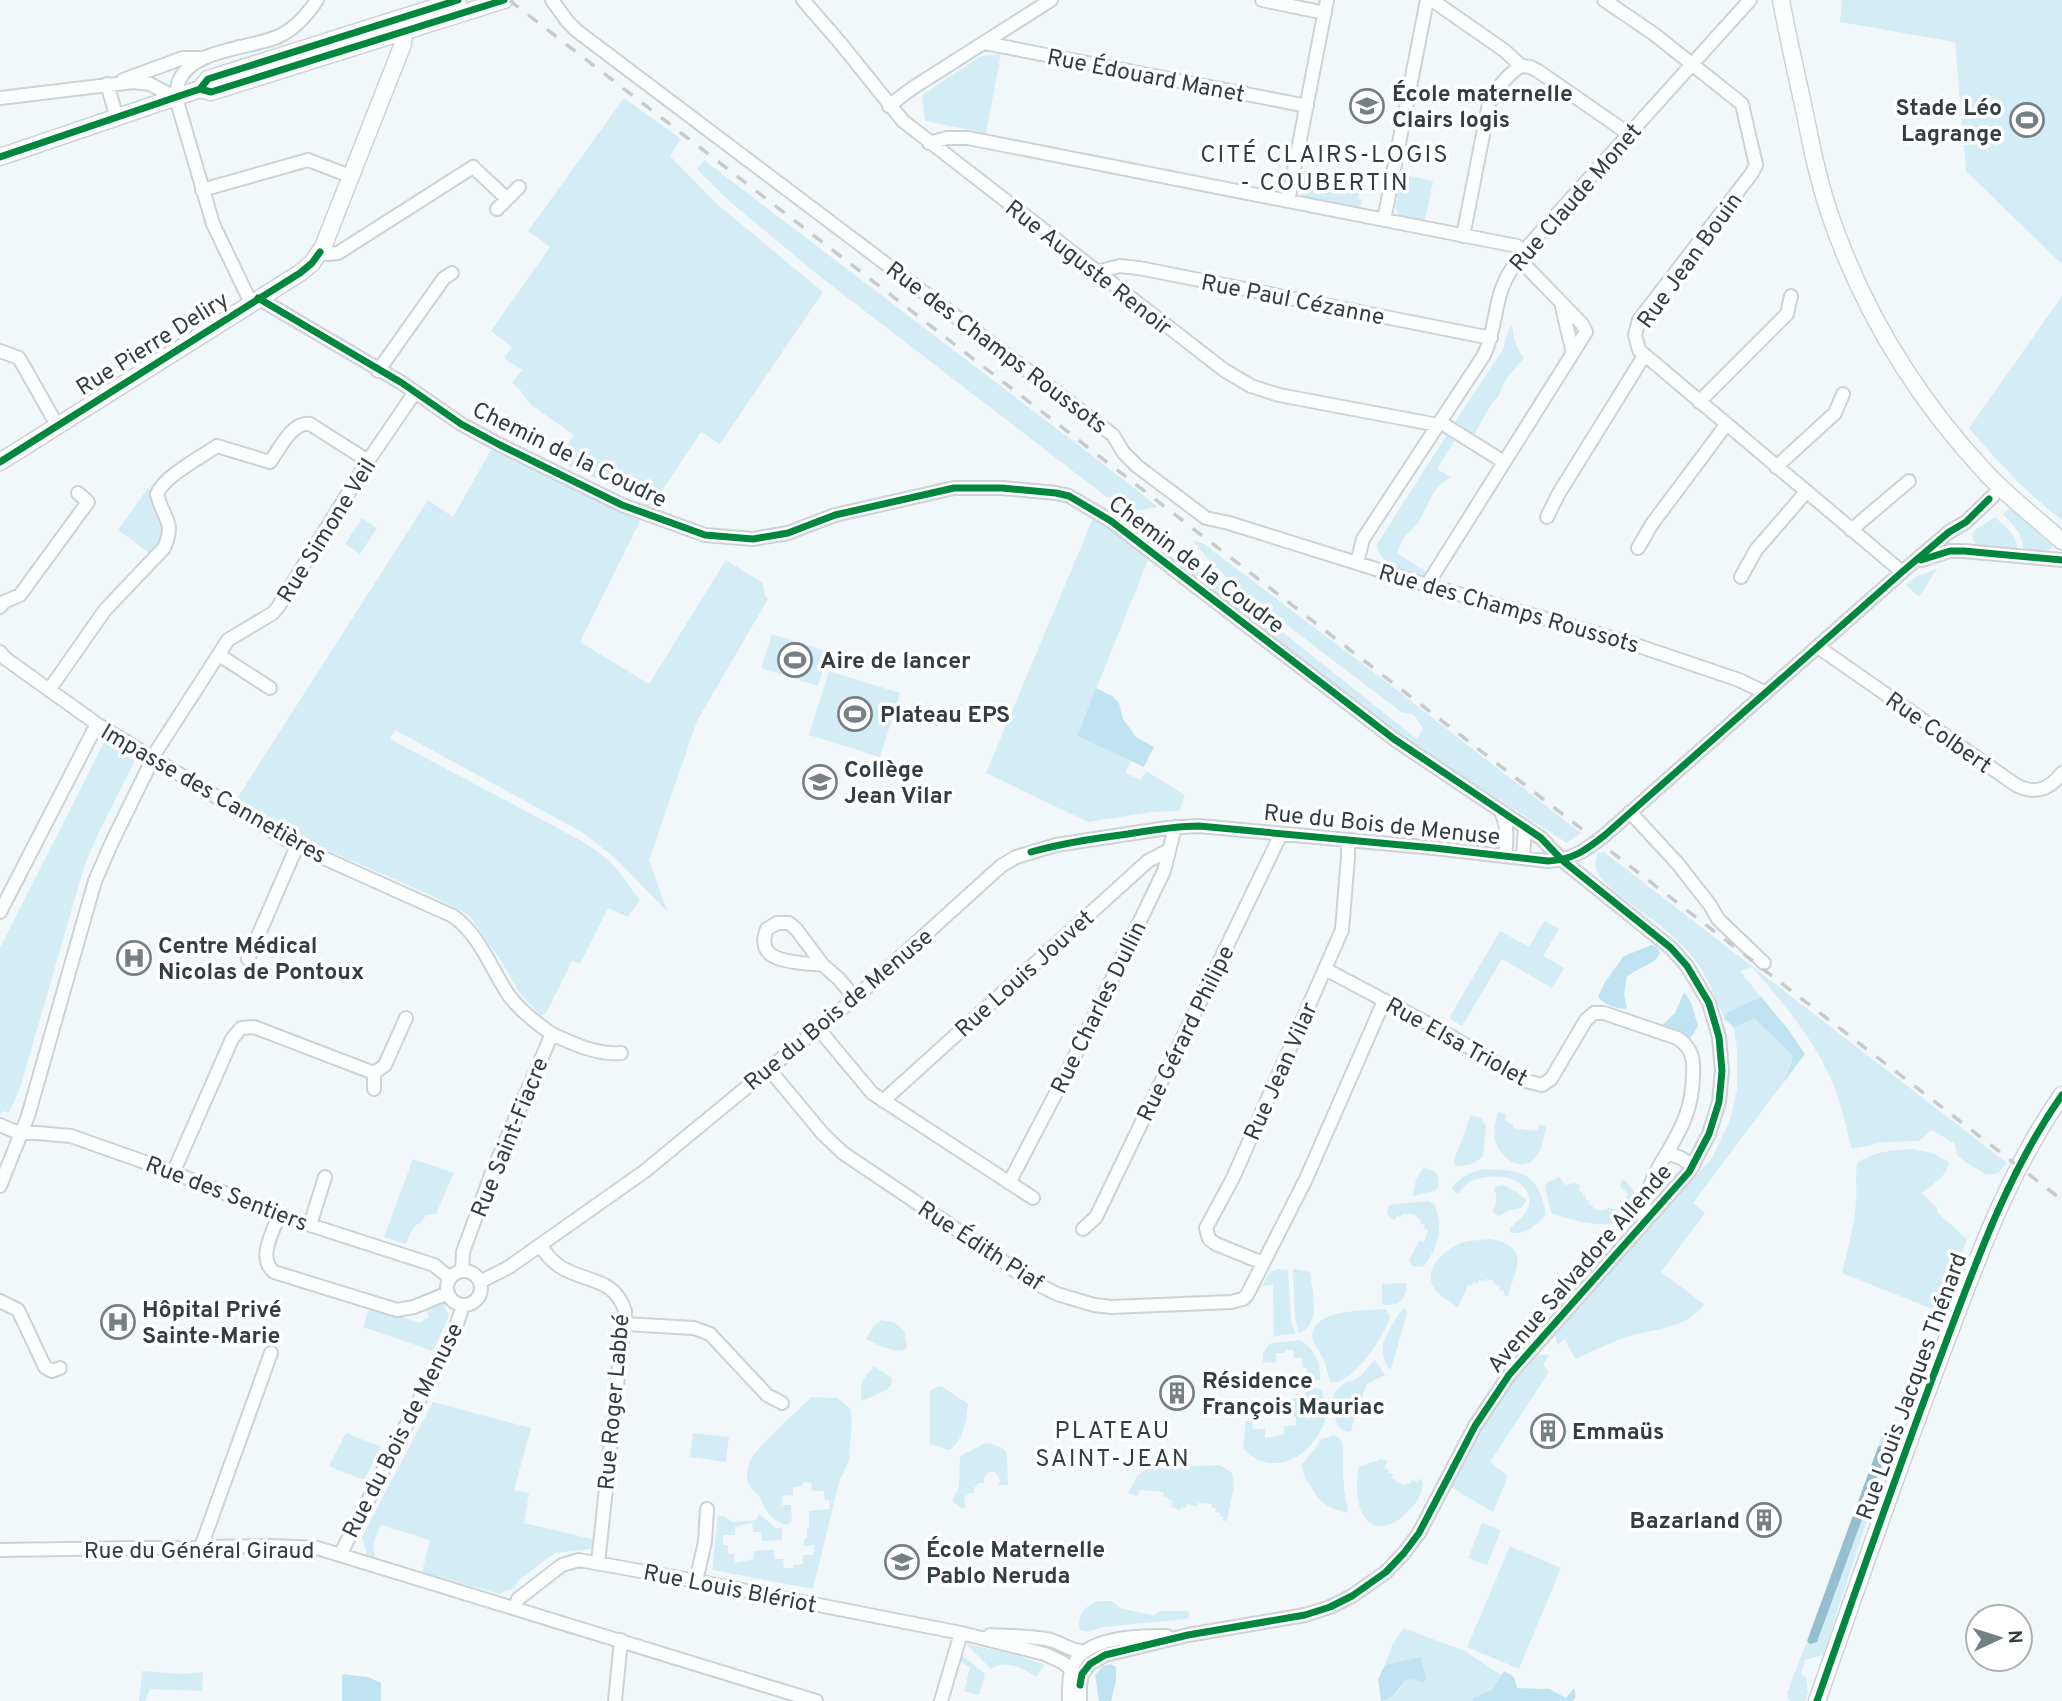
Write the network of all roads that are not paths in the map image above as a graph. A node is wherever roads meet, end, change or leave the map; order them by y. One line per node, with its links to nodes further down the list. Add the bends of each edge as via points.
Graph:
1 (317, 0): 15 (street, via 299,21 276,37)
2 (458, 0): 19 (main road, via 208,79)
3 (504, 0): 13 (main road)
4 (552, 0): 66 (street, Rue des Champs Roussots, via 577,31 1113,435 1138,466 1206,518)
5 (803, 0): 22 (street, Rue Auguste Renoir)
6 (1051, 0): 14 (street)
7 (1262, 0): 12 (street)
8 (1429, 0): 17 (street); 32 (street)
9 (1605, 0): 16 (street)
10 (1750, 0): 16 (street, Rue Claude Monet)
11 (1782, 0): 55 (main road, via 1817,169 1849,264 1916,387)
12 (1326, 6): 23 (street)
13 (404, 33): 19 (main road, via 211,92); 28 (main road, Rue Pierre Deliry)
14 (985, 43): 22 (street); 23 (street, Rue Édouard Manet)
15 (202, 58): 18 (street, via 183,58); 21 (street, via 184,72)
16 (1692, 64): 25 (street, Rue Claude Monet); 42 (street, Rue Jean Bouin, via 1741,104 1756,165 1639,320 1635,335)
17 (1521, 66): 25 (street, via 1538,71); 33 (street, via 1489,104)
18 (112, 83): 20 (street); 21 (street, via 146,83); 24 (street)
19 (200, 89): 21 (main road)
20 (0, 98)
21 (176, 98): 24 (main road); 30 (street)
22 (889, 106): 26 (street, Rue Auguste Renoir)
23 (1307, 106): 31 (street)
24 (117, 118): 27 (main road)
25 (1629, 134): 35 (street, Rue Claude Monet)
26 (929, 143): 31 (street, via 968,138); 36 (street, Rue Auguste Renoir)
27 (0, 156)
28 (350, 176): 30 (street, via 308,160); 34 (main road, Rue Pierre Deliry)
29 (519, 187): 34 (street, via 501,204 473,167 338,253)
30 (202, 190): 39 (street, via 213,224)
31 (1289, 201): 32 (street)
32 (1384, 220): 33 (street)
33 (1463, 236): 35 (street, via 1517,246)
34 (320, 252): 39 (main road, Rue Pierre Deliry, via 307,268)
35 (1521, 255): 40 (street, Rue Claude Monet, via 1500,293); 52 (street, via 1562,306 1573,353)
36 (1096, 272): 40 (street, Rue Paul Cézanne, via 1120,266 1139,268); 47 (street, Rue Auguste Renoir, via 1251,386)
37 (452, 273): 43 (street)
38 (1791, 296): 46 (street, via 1787,314)
39 (255, 301): 43 (street, Chemin de la Coudre); 48 (main road, Rue Pierre Deliry)
40 (1491, 338): 47 (street, Rue Claude Monet)
41 (0, 351): 48 (street, via 19,358)
42 (1644, 356): 46 (street, Rue Jean Bouin); 58 (street)
43 (378, 370): 44 (street, Chemin de la Coudre)
44 (415, 392): 50 (street, Rue Simone Veil); 80 (street, Chemin de la Coudre, via 461,424 622,505 716,537 753,539 788,533 835,515 954,488 1069,496 1111,521 1394,739)
45 (1843, 394): 53 (street, via 1835,413)
46 (1699, 402): 49 (street, Rue Jean Bouin)
47 (1439, 423): 52 (street); 66 (street, Rue Claude Monet, via 1363,538)
48 (57, 425): 51 (main road, Rue Pierre Deliry)
49 (1726, 425): 53 (street, Rue Jean Bouin); 62 (street)
50 (368, 461): 73 (street, Rue Simone Veil, via 273,614 228,640); 75 (street, via 303,423 270,462 217,446 168,480 156,494 170,527 163,548 105,610)
51 (0, 462)
52 (1504, 462): 69 (street)
53 (1776, 467): 56 (street, Rue Jean Bouin)
54 (1909, 481): 60 (street)
55 (1994, 487): 59 (street); 61 (main road)
56 (1805, 492): 60 (street, Rue Jean Bouin); 68 (street, via 1756,550)
57 (78, 493): 70 (street, via 88,502 20,595)
58 (1547, 517)
59 (1966, 522): 63 (street, via 1960,535); 64 (street)
60 (1851, 530): 67 (street, Rue Jean Bouin)
61 (2062, 541)
62 (1638, 548)
63 (1964, 551): 64 (street); 65 (street)
64 (1914, 561): 67 (street)
65 (2062, 561)
66 (1357, 563): 69 (street, Rue des Champs Roussots)
67 (1902, 572): 71 (street)
68 (1741, 578)
69 (1427, 585): 76 (street, Rue des Champs Roussots, via 1633,644)
70 (0, 607)
71 (1818, 647): 76 (street); 79 (street, Rue Colbert, via 2016,785 2045,788)
72 (0, 652): 75 (street, Impasse des Cannetières)
73 (219, 655): 74 (street); 78 (street, Rue Simone Veil)
74 (270, 688)
75 (49, 690): 77 (street, Impasse des Cannetières)
76 (1766, 693): 81 (street)
77 (97, 724): 78 (street, Impasse des Cannetières); 91 (street)
78 (153, 758): 86 (street, Impasse des Cannetières); 108 (street, Rue Simone Veil, via 95,881)
79 (2062, 773)
80 (1501, 812): 83 (street, Chemin de la Coudre); 88 (street, via 1507,830)
81 (1630, 812): 90 (street, via 1584,852); 93 (street, via 1678,864 1718,919)
82 (1175, 827): 84 (street, Rue du Bois de Menuse); 87 (street, Rue Charles Dullin); 96 (street, Rue du Bois de Menuse, via 1056,845 1016,857)
83 (1525, 827): 89 (street); 90 (street, Avenue Salvadore Allende)
84 (1281, 834): 85 (street, Rue du Bois de Menuse); 119 (street, Rue Gérard Philipe, via 1096,1217)
85 (1348, 840): 88 (street, Rue du Bois de Menuse); 95 (street, Rue Jean Vilar, via 1344,920)
86 (297, 846): 92 (street); 100 (street, Impasse des Cannetières, via 464,924 509,996)
87 (1169, 849): 106 (street, Rue Louis Jouvet, via 1148,861); 113 (street, Rue Charles Dullin, via 1164,871)
88 (1505, 855): 89 (street, Rue du Bois de Menuse)
89 (1523, 857): 90 (street, Rue du Bois de Menuse)
90 (1562, 860): 110 (street, Avenue Salvadore Allende, via 1671,948 1688,965 1709,1003 1721,1055 1721,1086 1709,1134)
91 (0, 912)
92 (248, 959)
93 (1764, 963)
94 (823, 965): 94 (street, via 789,923 777,922 767,929 764,942 769,954); 96 (street)
95 (1325, 969): 97 (street, Rue Elsa Triolet); 121 (street, Rue Jean Vilar, via 1233,1178 1206,1228 1216,1244)
96 (855, 998): 99 (street, Rue du Bois de Menuse)
97 (1384, 1001): 109 (street, Rue Elsa Triolet, via 1536,1085 1551,1079 1594,1013 1684,1042 1693,1063 1692,1100); 121 (street, Rue Édith Piaf, via 1306,1179)
98 (406, 1018): 103 (street, via 385,1065)
99 (817, 1027): 102 (street, Rue du Bois de Menuse); 106 (street)
100 (552, 1034): 101 (street, Rue Saint-Fiacre, via 583,1048); 122 (street, Rue Saint-Fiacre, via 492,1173 463,1252)
101 (621, 1053)
102 (769, 1069): 120 (street, Rue du Bois de Menuse, via 645,1171); 121 (street, Rue Édith Piaf, via 843,1153 1022,1276 1057,1294 1111,1307 1231,1302 1243,1299)
103 (374, 1073): 104 (street); 111 (street, via 254,1027 241,1028)
104 (374, 1089)
105 (2062, 1095): 149 (main road, Rue Louis Jacques Thénard, via 2019,1166 1974,1269)
106 (883, 1101): 113 (street)
107 (0, 1125): 108 (street, Rue des Sentiers)
108 (22, 1132): 111 (street, Rue des Sentiers, via 64,1134); 114 (street, Rue Simone Veil)
109 (1667, 1153): 110 (street); 117 (street, Rue Elsa Triolet, via 1645,1203)
110 (1693, 1166): 117 (street, Avenue Salvadore Allende)
111 (173, 1173): 116 (street, Rue des Sentiers)
112 (325, 1177): 118 (street)
113 (1009, 1183): 115 (street)
114 (0, 1186)
115 (1033, 1198)
116 (279, 1215): 118 (street, Rue des Sentiers); 125 (street, via 265,1256 274,1272 397,1310)
117 (1644, 1223): 140 (street, Avenue Salvadore Allende, via 1508,1375 1475,1426 1419,1533 1386,1572 1352,1596 1306,1615)
118 (310, 1225): 123 (street, Rue des Sentiers, via 434,1265)
119 (1083, 1229)
120 (540, 1245): 124 (street, Rue du Bois de Menuse); 128 (street, Rue Roger Labbé, via 558,1265 609,1287 622,1302)
121 (1263, 1263)
122 (462, 1271): 123 (street); 124 (street, via 474,1274)
123 (450, 1278): 125 (street)
124 (480, 1282): 127 (street, via 479,1295)
125 (447, 1293): 127 (street)
126 (0, 1301): 130 (street, via 18,1310 45,1367 52,1371)
127 (463, 1305): 135 (street, Rue du Bois de Menuse, via 455,1330)
128 (624, 1324): 131 (street, via 694,1328 710,1334 767,1395); 136 (street, Rue Roger Labbé)
129 (271, 1353): 133 (street)
130 (60, 1368)
131 (782, 1404)
132 (707, 1509): 137 (street)
133 (201, 1547): 134 (street, Rue du Général Giraud); 135 (street, Rue du Général Giraud, via 295,1546)
134 (0, 1550)
135 (340, 1555): 138 (street, Rue du Général Giraud)
136 (598, 1563): 137 (street, Rue Louis Blériot); 138 (street, Rue Louis Blériot, via 579,1560 562,1565 518,1599)
137 (696, 1581): 139 (street, Rue Louis Blériot)
138 (515, 1607): 141 (street, Rue du Général Giraud)
139 (961, 1633): 142 (street, Rue Louis Blériot, via 1062,1662); 142 (street, Rue Louis Blériot, via 1045,1639 1059,1642); 146 (street)
140 (1188, 1635): 142 (street, Avenue Salvadore Allende, via 1106,1642); 143 (street, Avenue Salvadore Allende, via 1097,1658 1082,1674)
141 (621, 1640): 144 (street); 145 (street, Rue du Général Giraud)
142 (1075, 1657): 143 (street); 147 (street)
143 (1080, 1685): 148 (street)
144 (615, 1701)
145 (817, 1701)
146 (942, 1701)
147 (1069, 1701)
148 (1080, 1701)
149 (1817, 1701)

